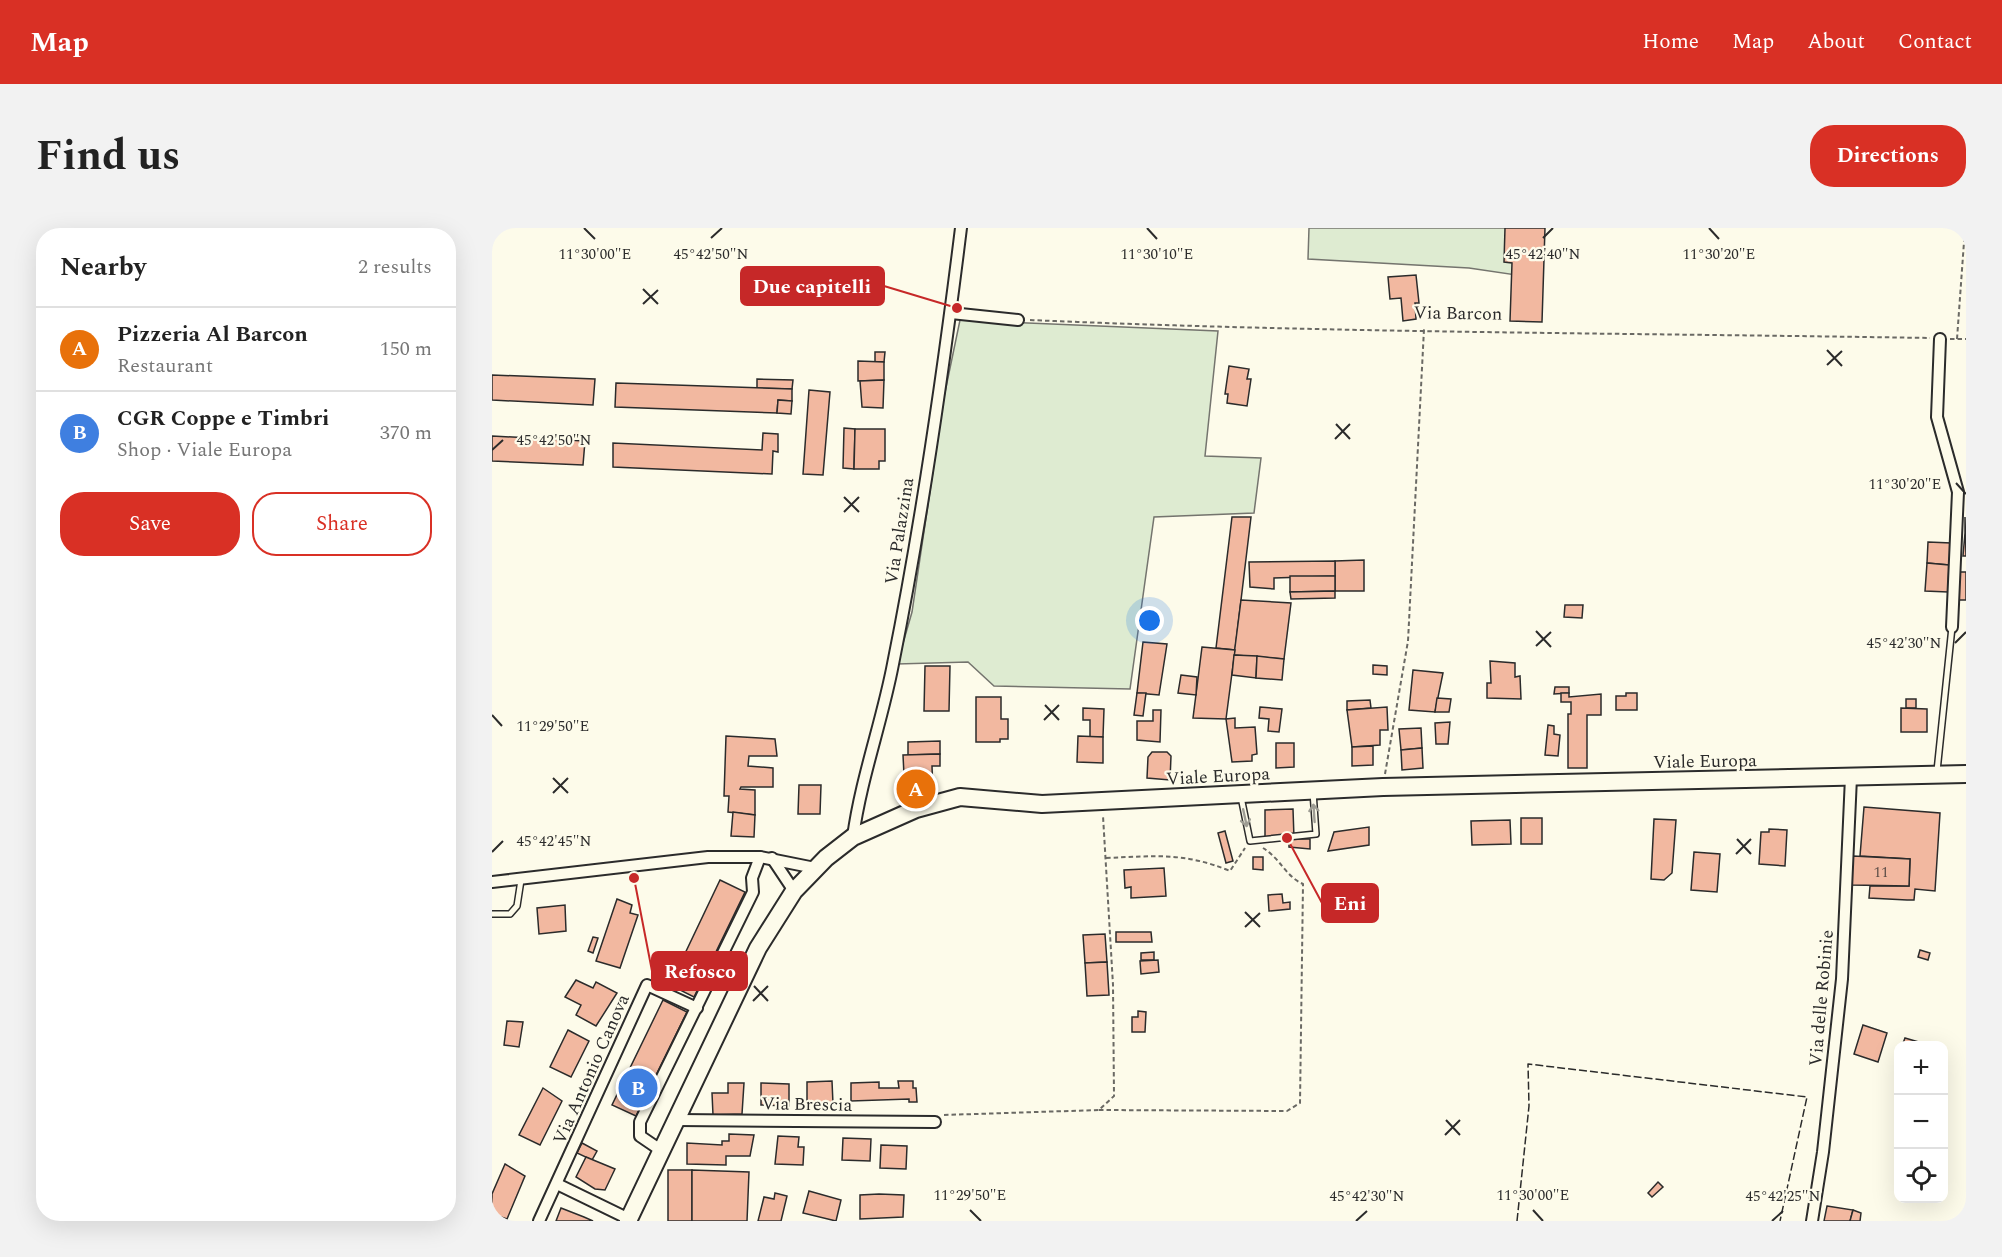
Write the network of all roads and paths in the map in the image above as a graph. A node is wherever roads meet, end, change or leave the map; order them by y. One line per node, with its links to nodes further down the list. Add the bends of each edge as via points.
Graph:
1 (961, 228): 3 (street, Via Palazzina)
2 (1965, 228): 7 (path)
3 (951, 313): 4 (street); 17 (street, Via Palazzina, via 912,564)
4 (1018, 320): 5 (path, Via Barcon, via 1227,328)
5 (1425, 329): 6 (path, Via Barcon); 13 (path, via 1408,641)
6 (1940, 339): 7 (path, Via Barcon); 9 (street, via 1937,417 1958,492)
7 (1957, 339): 8 (path, Via Barcon)
8 (1966, 339)
9 (1952, 627): 11 (lane)
10 (1966, 774): 11 (main road, Viale Europa)
11 (1937, 775): 12 (main road, Viale Europa)
12 (1851, 777): 13 (main road, Viale Europa); 35 (street, Via delle Robinie, via 1842,979)
13 (1383, 787): 14 (main road, Viale Europa)
14 (1313, 791): 15 (main road, Viale Europa); 18 (lane, one-way to 14, via 1316,834)
15 (1240, 796): 16 (main road, Viale Europa); 18 (lane, one-way to 18)
16 (1103, 802): 17 (main road, Viale Europa, via 1042,804 960,797 916,809); 21 (path)
17 (853, 837): 22 (main road, Viale Europa)
18 (1250, 841): 21 (path, via 1230,872 1208,862 1173,855); 28 (path, via 1276,856 1292,879 1303,884 1300,1103 1287,1111)
19 (760, 857): 20 (street); 23 (street, via 708,856); 27 (street, via 752,878 753,892)
20 (772, 858): 22 (street); 25 (street)
21 (1106, 858): 28 (path, via 1114,1096)
22 (815, 868): 25 (main road, Viale Europa)
23 (521, 879): 24 (street); 26 (lane, via 517,906 510,914)
24 (492, 882)
25 (794, 891): 29 (main road, Viale Europa, via 758,948)
26 (492, 914)
27 (697, 1008): 31 (street, via 640,1122 640,1136); 32 (street, Via Antonio Canova, via 647,985)
28 (1100, 1110): 30 (path, via 945,1113)
29 (678, 1120): 30 (street, Via Brescia); 31 (main road, Viale Europa)
30 (935, 1122)
31 (662, 1151): 33 (main road, Viale Europa)
32 (557, 1184): 33 (street); 34 (street, Via Antonio Canova)
33 (629, 1220)
34 (539, 1221)
35 (1812, 1221)

